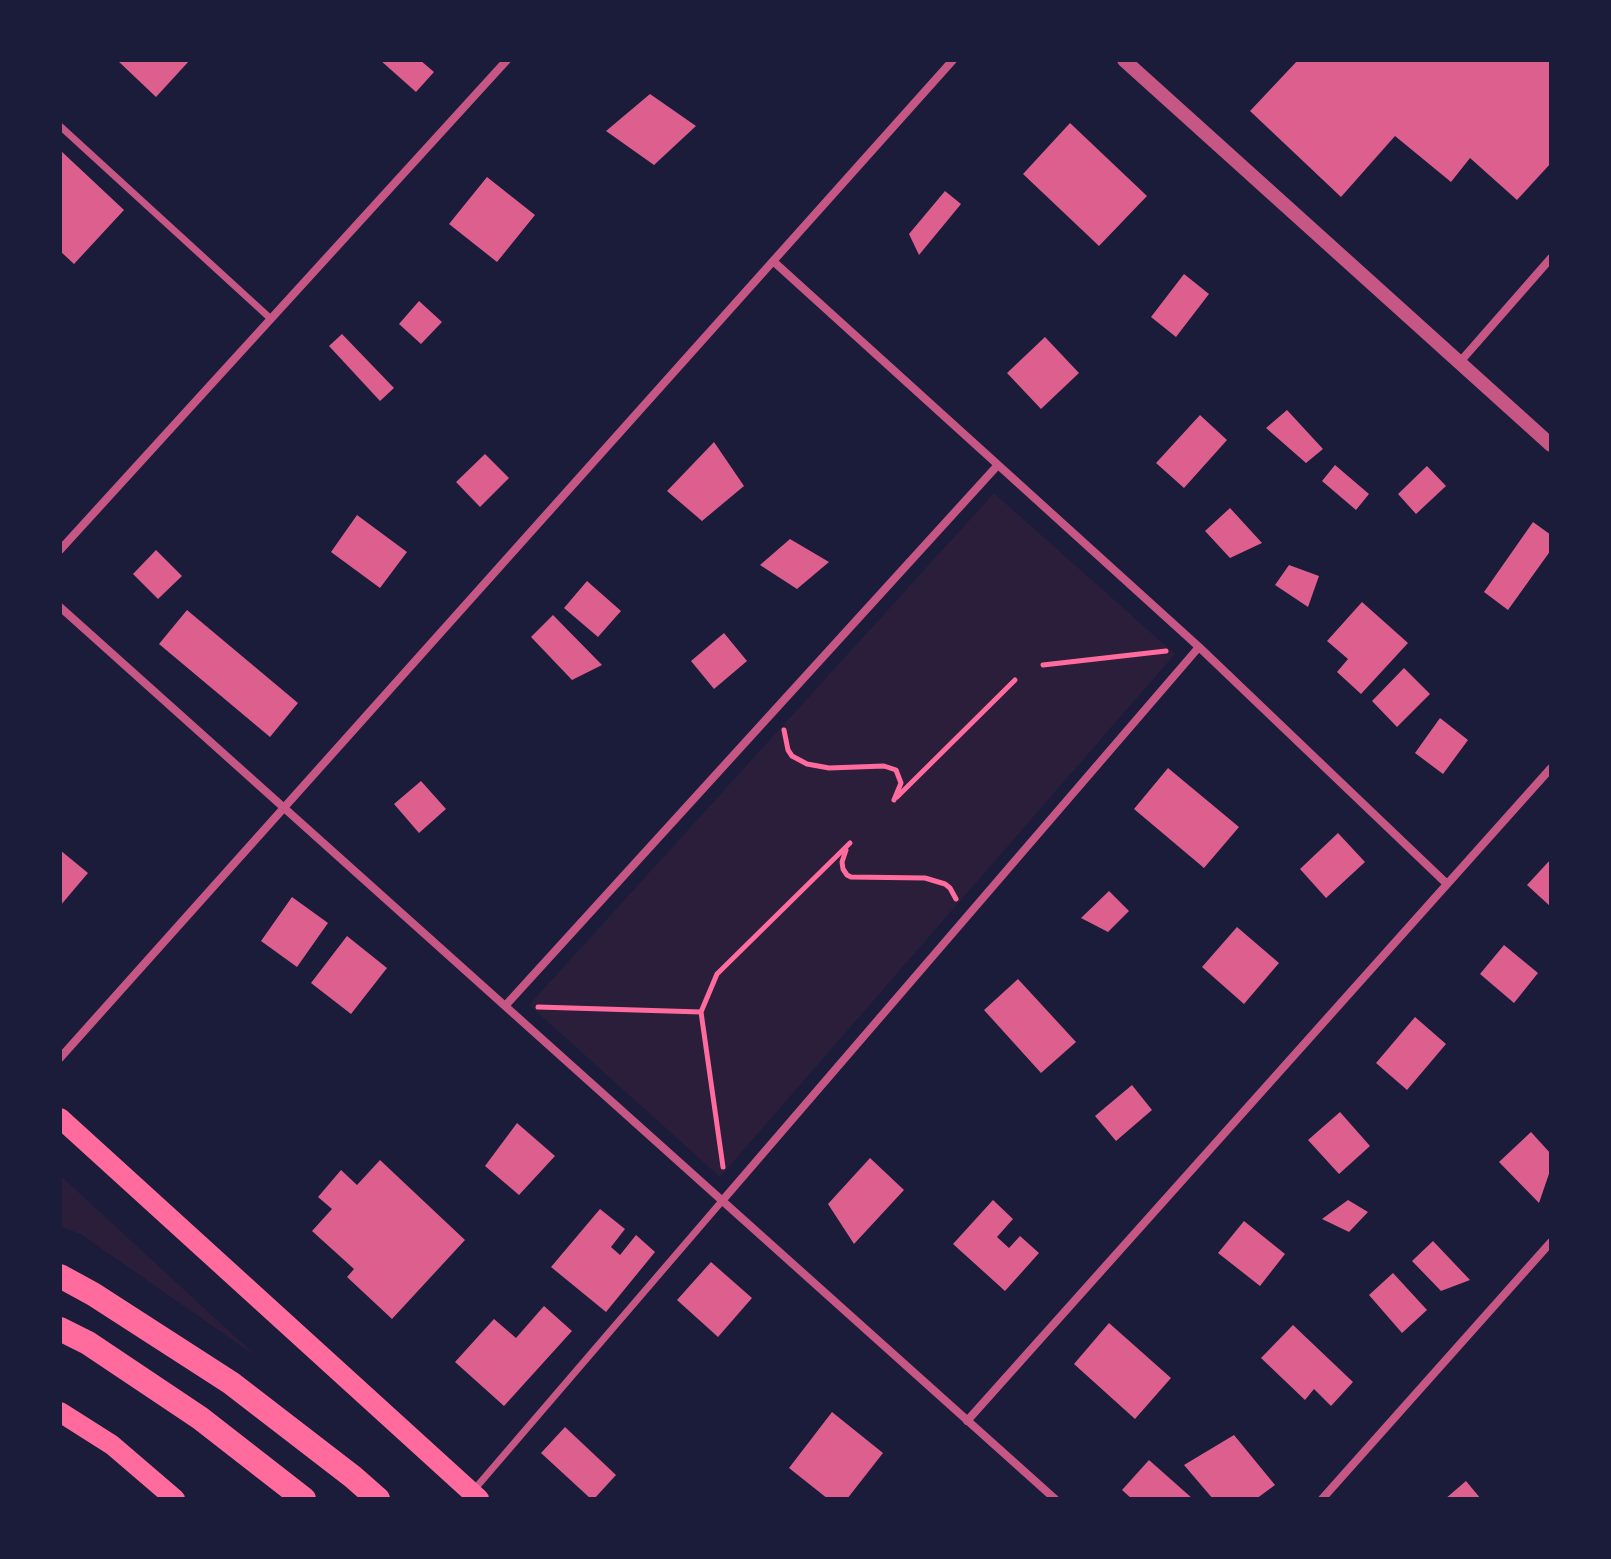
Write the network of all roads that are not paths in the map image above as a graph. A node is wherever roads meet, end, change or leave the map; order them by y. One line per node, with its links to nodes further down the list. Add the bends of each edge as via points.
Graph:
1 (507, 60): 7 (street)
2 (953, 60): 6 (street)
3 (1124, 60): 8 (street)
4 (60, 126): 7 (street)
5 (1551, 258): 8 (street)
6 (773, 261): 10 (street); 15 (street)
7 (271, 319): 11 (street)
8 (1459, 363): 9 (street)
9 (1551, 445)
10 (997, 466): 13 (street); 17 (street)
11 (60, 550)
12 (60, 607): 15 (street)
13 (1199, 647): 16 (street); 20 (street)
14 (1551, 768): 16 (street)
15 (284, 808): 17 (street); 18 (street)
16 (1447, 884): 25 (street)
17 (505, 1006): 20 (street)
18 (60, 1058)
19 (60, 1118): 26 (main road)
20 (725, 1198): 25 (street); 26 (street)
21 (1551, 1242): 31 (street)
22 (60, 1276): 29 (highway, via 231,1383)
23 (60, 1329): 28 (highway, via 200,1418)
24 (60, 1412): 27 (main road, via 112,1445)
25 (967, 1421): 30 (street)
26 (475, 1496)
27 (175, 1499)
28 (304, 1499)
29 (378, 1499)
30 (1055, 1499)
31 (1322, 1499)

